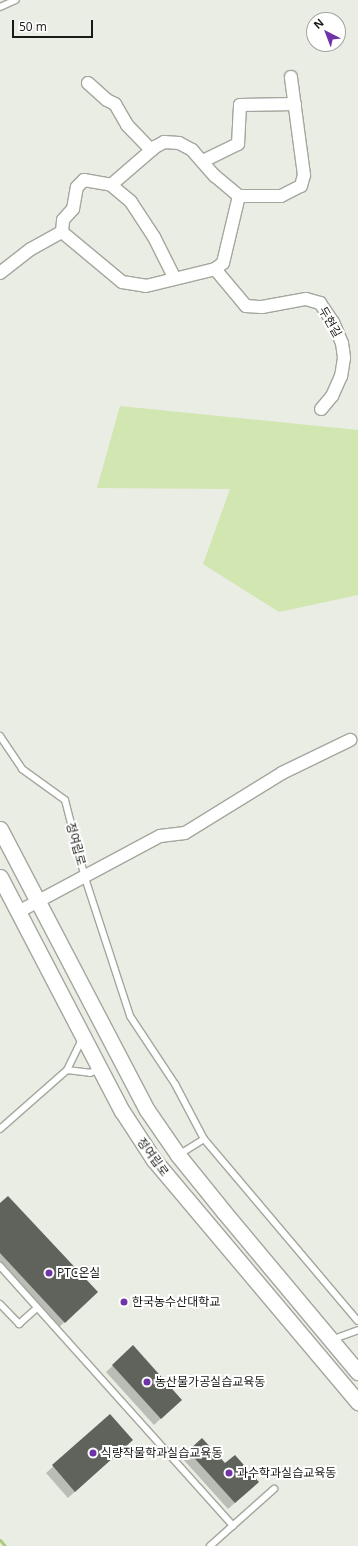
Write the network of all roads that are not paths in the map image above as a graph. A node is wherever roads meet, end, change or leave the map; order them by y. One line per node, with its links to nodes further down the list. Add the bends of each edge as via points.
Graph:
1 (16, 0): 2 (lane)
2 (0, 7)
3 (291, 77): 5 (street)
4 (88, 83): 6 (street, via 115,104 127,125)
5 (294, 104): 7 (street, via 240,105 238,144); 9 (street, via 304,175 301,186 281,196)
6 (151, 150): 7 (street, via 164,142 179,143 192,150); 8 (street)
7 (203, 161): 9 (street, via 215,176)
8 (111, 185): 10 (street, via 84,180 77,187 73,210 63,220); 13 (street, via 131,202 154,237)
9 (239, 196): 11 (street, via 223,263)
10 (62, 232): 12 (street, via 31,249); 13 (street, via 122,282 146,286)
11 (215, 269): 13 (street); 14 (street, 두현길, via 246,306 262,307 306,299 320,303 333,322 342,343 344,358 341,376 332,396)
12 (0, 273)
13 (174, 277)
14 (321, 409)
15 (0, 736): 19 (lane, 정여립로, via 22,769 65,800)
16 (350, 740): 19 (street, via 282,773 185,833 160,836)
17 (0, 829): 20 (street, 정여립로)
18 (0, 877): 21 (street, 정여립로)
19 (85, 878): 20 (street); 27 (lane, 정여립로, via 130,1016 175,1084)
20 (38, 902): 21 (street); 22 (street, 정여립로)
21 (18, 912): 23 (street, 정여립로)
22 (104, 1024): 23 (street); 28 (street, 정여립로, via 148,1110)
23 (83, 1036): 24 (street, 정여립로); 25 (lane)
24 (100, 1069): 25 (lane, via 90,1073); 36 (street, 정여립로, via 122,1111 154,1160)
25 (67, 1070): 26 (lane)
26 (0, 1129)
27 (204, 1139): 28 (lane, 정여립로); 32 (lane)
28 (178, 1155): 34 (street, 정여립로)
29 (0, 1266): 31 (lane)
30 (0, 1304): 31 (lane, via 19,1324)
31 (37, 1308): 38 (lane)
32 (358, 1321)
33 (358, 1330): 34 (lane)
34 (331, 1340): 35 (street, 정여립로)
35 (358, 1372)
36 (358, 1402)
37 (274, 1488): 38 (lane)
38 (233, 1526): 39 (lane)
39 (210, 1546)

